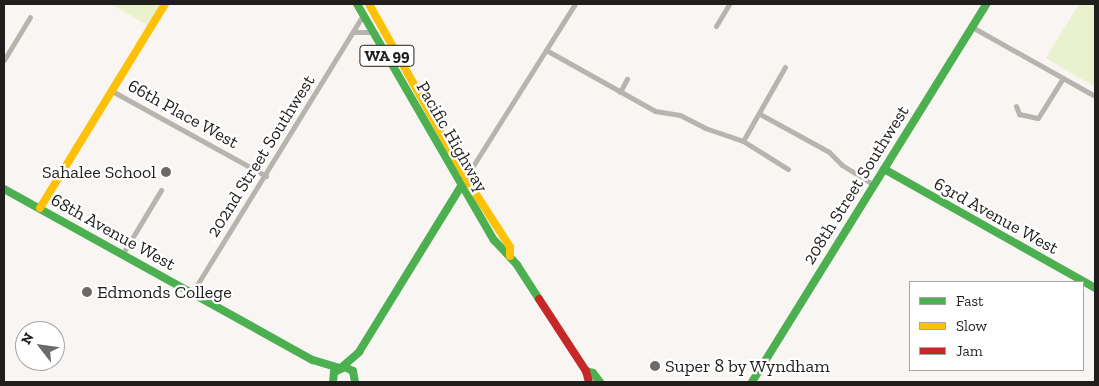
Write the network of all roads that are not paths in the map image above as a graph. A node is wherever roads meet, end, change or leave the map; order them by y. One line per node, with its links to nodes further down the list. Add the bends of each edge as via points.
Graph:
1 (165, 4): 18 (main road)
2 (357, 4): 7 (main road, Pacific Highway / WA 99)
3 (369, 4): 27 (main road, Pacific Highway / WA 99)
4 (575, 4): 13 (street)
5 (729, 4): 9 (street)
6 (986, 4): 10 (main road, 208th Street Southwest)
7 (363, 15): 11 (street, 202nd Street Southwest); 12 (main road, Pacific Highway / WA 99)
8 (30, 17): 14 (street)
9 (716, 26)
10 (972, 26): 16 (street); 25 (main road, 208th Street Southwest)
11 (353, 32): 12 (street); 26 (street, 202nd Street Southwest)
12 (373, 32): 27 (main road, Pacific Highway / WA 99)
13 (546, 50): 19 (street); 27 (street)
14 (4, 60)
15 (785, 67): 22 (street)
16 (1063, 78): 20 (street); 21 (street, via 1038,118 1019,114)
17 (627, 79): 19 (street)
18 (112, 90): 26 (street, 66th Place West); 31 (main road)
19 (620, 92): 23 (street, via 655,110 680,115)
20 (1095, 96)
21 (1016, 106)
22 (760, 114): 23 (street); 28 (street, via 829,152 842,165)
23 (743, 141): 24 (street)
24 (788, 169)
25 (884, 169): 28 (main road, 208th Street Southwest); 33 (main road, 63rd Avenue West)
26 (266, 176): 36 (street, 202nd Street Southwest)
27 (464, 181): 37 (main road); 40 (main road, Pacific Highway / WA 99, via 510,247 510,256)
28 (874, 185): 45 (main road, 208th Street Southwest)
29 (4, 189): 31 (main road, 68th Avenue West)
30 (161, 190): 32 (street)
31 (40, 208): 32 (main road, 68th Avenue West)
32 (122, 255): 36 (main road, 68th Avenue West)
33 (1083, 281)
34 (1084, 282): 35 (main road, 63rd Avenue West)
35 (1095, 288)
36 (192, 293): 38 (main road, 68th Avenue West)
37 (359, 352): 39 (main road); 41 (main road)
38 (314, 360): 39 (main road, 68th Avenue West); 42 (main road, 68th Avenue West)
39 (341, 367): 41 (main road, 68th Avenue West, via 348,367); 42 (main road)
40 (586, 371): 43 (main road, Pacific Highway / WA 99); 44 (main road, Pacific Highway / WA 99)
41 (357, 379)
42 (333, 381)
43 (589, 382)
44 (600, 382)
45 (752, 382)

